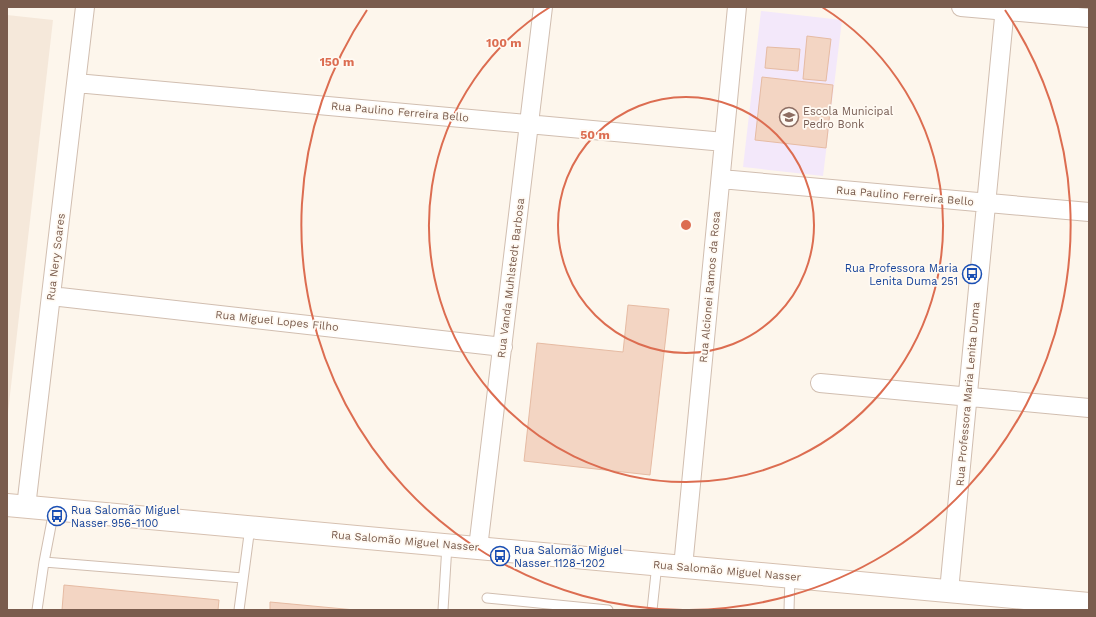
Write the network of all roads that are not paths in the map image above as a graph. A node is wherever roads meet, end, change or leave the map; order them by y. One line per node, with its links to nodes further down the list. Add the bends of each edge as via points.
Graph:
1 (85, 7): 7 (street, Rua Nery Soares)
2 (544, 7): 8 (street, Rua Vanda Muhlstedt Barbosa)
3 (737, 7): 9 (street, Rua Alcionei Ramos da Rosa)
4 (961, 7): 5 (street)
5 (1005, 9): 6 (street); 11 (street, Rua Professora Maria Lenita Duma)
6 (1089, 18)
7 (76, 83): 8 (street, Rua Paulino Ferreira Bello); 13 (street, Rua Nery Soares)
8 (529, 124): 9 (street, Rua Paulino Ferreira Bello); 14 (street, Rua Vanda Muhlstedt Barbosa)
9 (724, 142): 10 (street, Rua Alcionei Ramos da Rosa)
10 (721, 179): 11 (street, Rua Paulino Ferreira Bello); 25 (street, Rua Alcionei Ramos da Rosa)
11 (986, 203): 12 (street, Rua Paulino Ferreira Bello); 16 (street, Rua Professora Maria Lenita Duma)
12 (1089, 212)
13 (51, 296): 14 (street, Rua Miguel Lopes Filho); 18 (street, Rua Nery Soares)
14 (502, 346): 22 (street, Rua Vanda Muhlstedt Barbosa)
15 (820, 383): 16 (street)
16 (967, 396): 17 (street); 28 (street, Rua Professora Maria Lenita Duma)
17 (1089, 408)
18 (17, 506): 19 (street, Rua Salomão Miguel Nasser)
19 (54, 510): 20 (street, Rua Salomão Miguel Nasser); 23 (lane)
20 (250, 527): 21 (street, Rua Salomão Miguel Nasser); 27 (lane)
21 (447, 545): 22 (street, Rua Salomão Miguel Nasser); 33 (lane)
22 (478, 548): 24 (street, Rua Salomão Miguel Nasser)
23 (44, 562): 27 (lane); 31 (lane)
24 (657, 564): 25 (street, Rua Salomão Miguel Nasser); 35 (lane)
25 (683, 567): 26 (street, Rua Salomão Miguel Nasser)
26 (790, 576): 28 (street, Rua Salomão Miguel Nasser); 36 (lane)
27 (243, 578): 32 (lane)
28 (949, 591): 30 (street, Rua Salomão Miguel Nasser)
29 (487, 598): 34 (lane)
30 (1089, 604)
31 (37, 610)
32 (239, 610)
33 (443, 610)
34 (608, 610)
35 (652, 610)
36 (789, 610)

